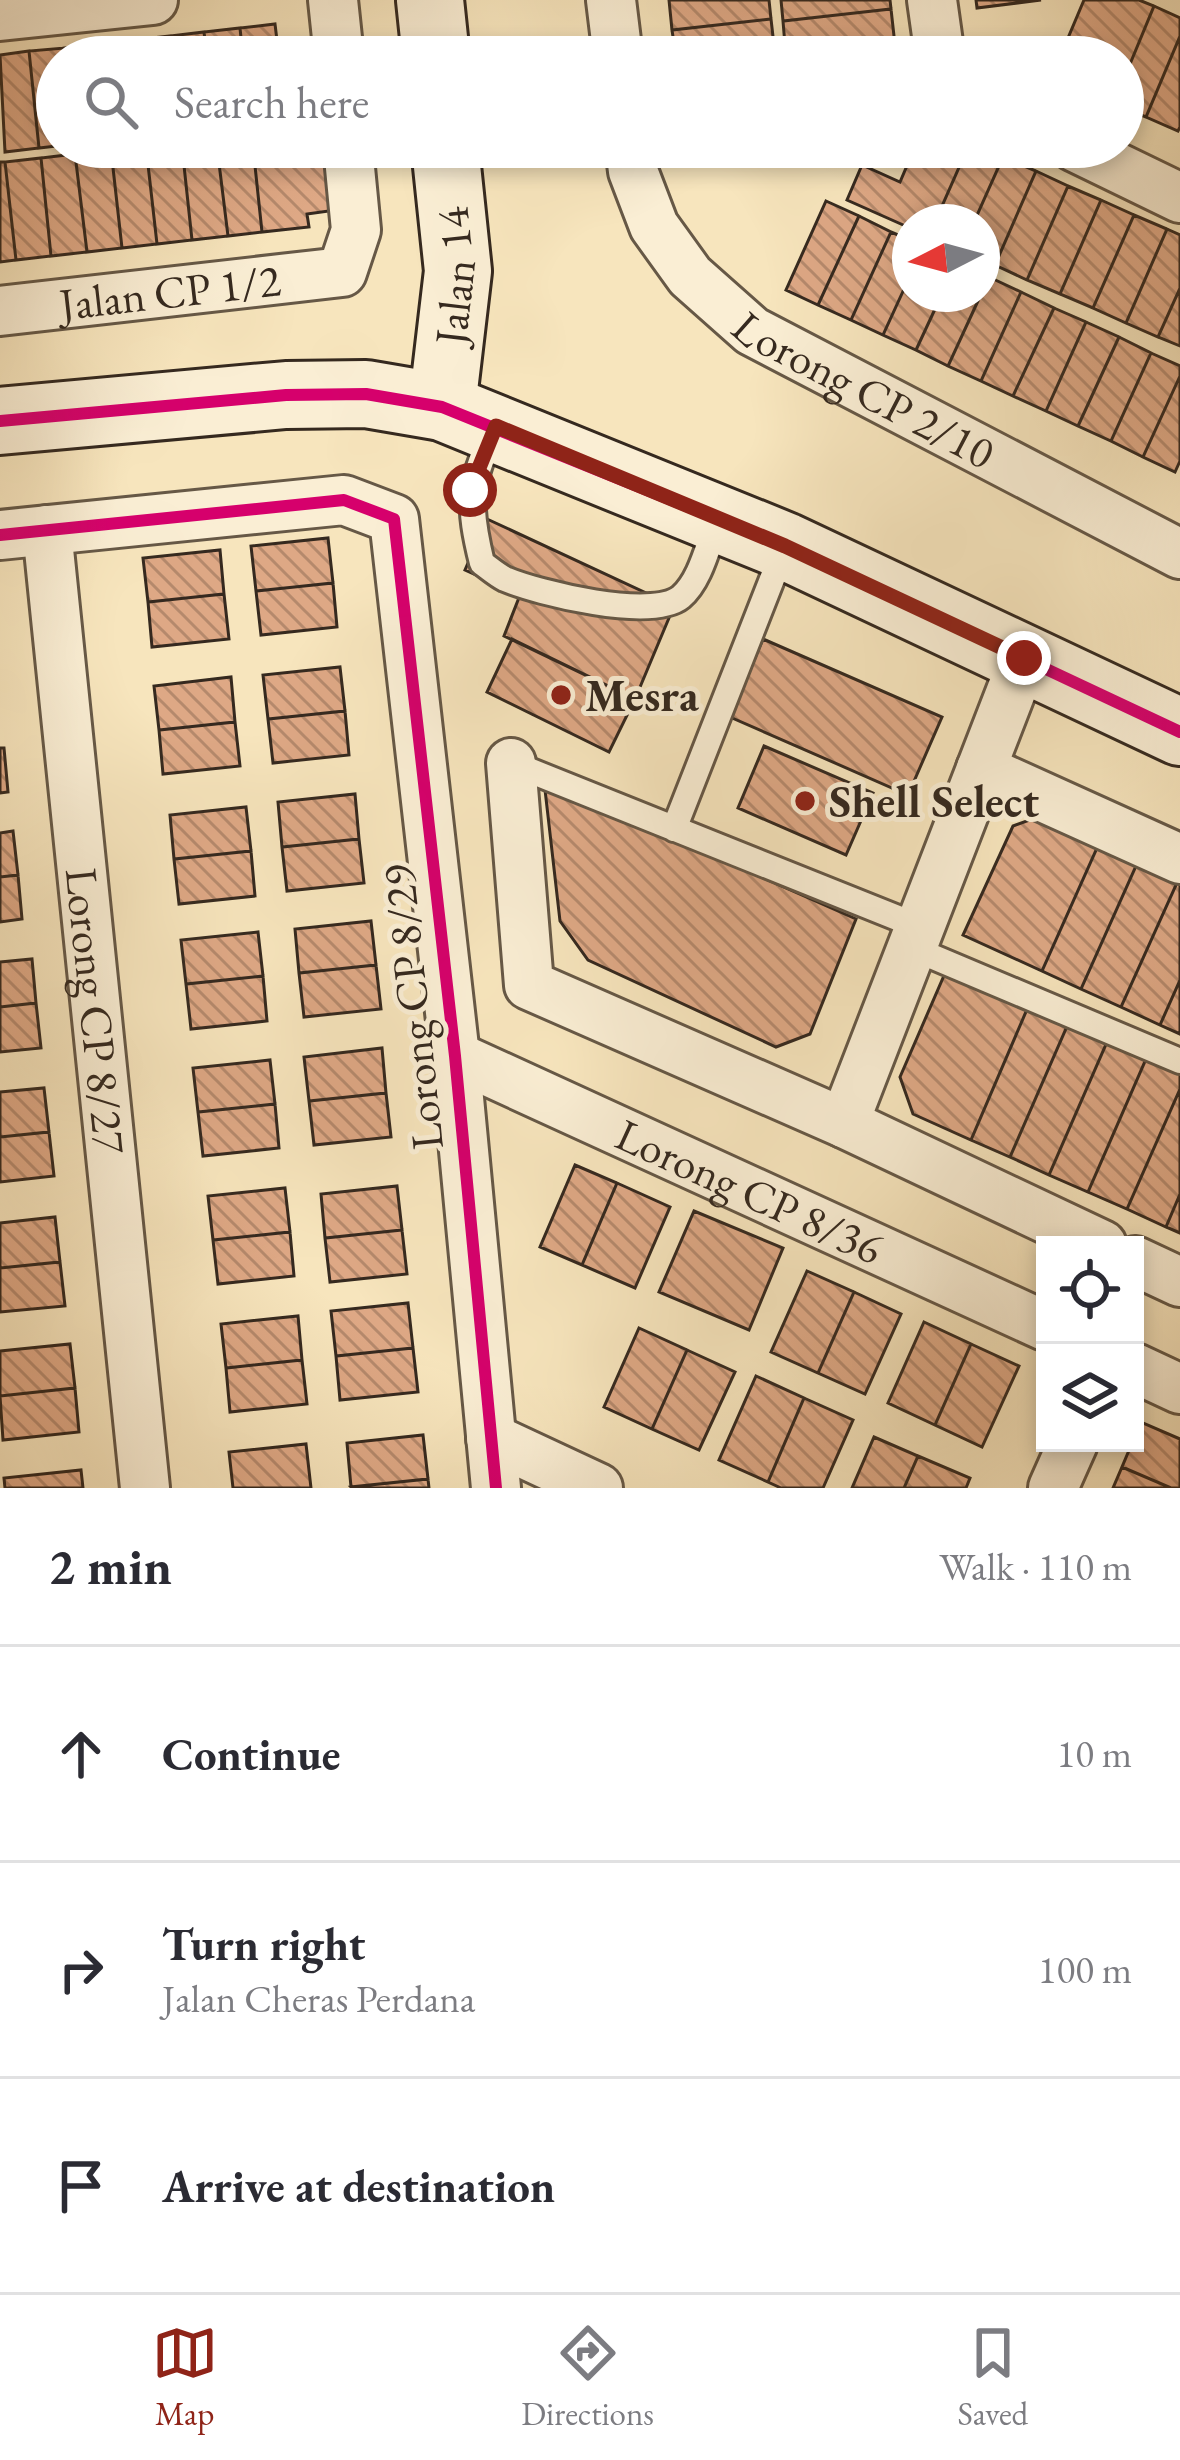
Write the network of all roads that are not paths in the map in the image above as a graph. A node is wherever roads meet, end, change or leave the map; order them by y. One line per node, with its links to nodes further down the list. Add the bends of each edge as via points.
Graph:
1 (153, 0): 6 (street)
2 (333, 0): 7 (street)
3 (430, 0): 8 (street)
4 (611, 0): 9 (street)
5 (932, 0): 10 (street)
6 (0, 16)
7 (337, 36)
8 (434, 36)
9 (616, 36)
10 (937, 36)
11 (350, 168): 16 (street, Jalan CP 1/2, via 356,230 342,272)
12 (447, 168): 17 (street, Jalan 14)
13 (633, 168): 22 (street, Lorong CP 2/10, via 655,226 690,276 752,331)
14 (1118, 168): 15 (street)
15 (1180, 198)
16 (0, 311)
17 (469, 416): 18 (street, via 366,394); 19 (street); 19 (lane, via 472,524 482,563 503,578 628,606 676,601 695,579)
18 (0, 421)
19 (718, 518): 21 (street)
20 (24, 533): 30 (street, Lorong CP 8/29, via 344,500 394,519); 41 (street, Lorong CP 8/27)
21 (785, 546): 23 (street); 27 (lane)
22 (1180, 554)
23 (1024, 658): 24 (street); 26 (street)
24 (1180, 732)
25 (511, 763): 27 (lane); 32 (street, via 529,985)
26 (981, 769): 28 (street); 29 (street)
27 (674, 829): 29 (lane)
28 (1180, 859)
29 (916, 937): 31 (lane); 32 (street)
30 (455, 1056): 36 (street, Lorong CP 8/36); 39 (street, Lorong CP 8/29)
31 (1180, 1061)
32 (844, 1123): 33 (street)
33 (1083, 1236)
34 (1144, 1265): 35 (street)
35 (1180, 1282)
36 (1036, 1322)
37 (1144, 1372): 38 (street)
38 (1180, 1389)
39 (491, 1438): 42 (street, Lorong CP 8/29); 43 (street)
40 (1069, 1452): 44 (street)
41 (145, 1488)
42 (496, 1488)
43 (598, 1488)
44 (1053, 1488)

